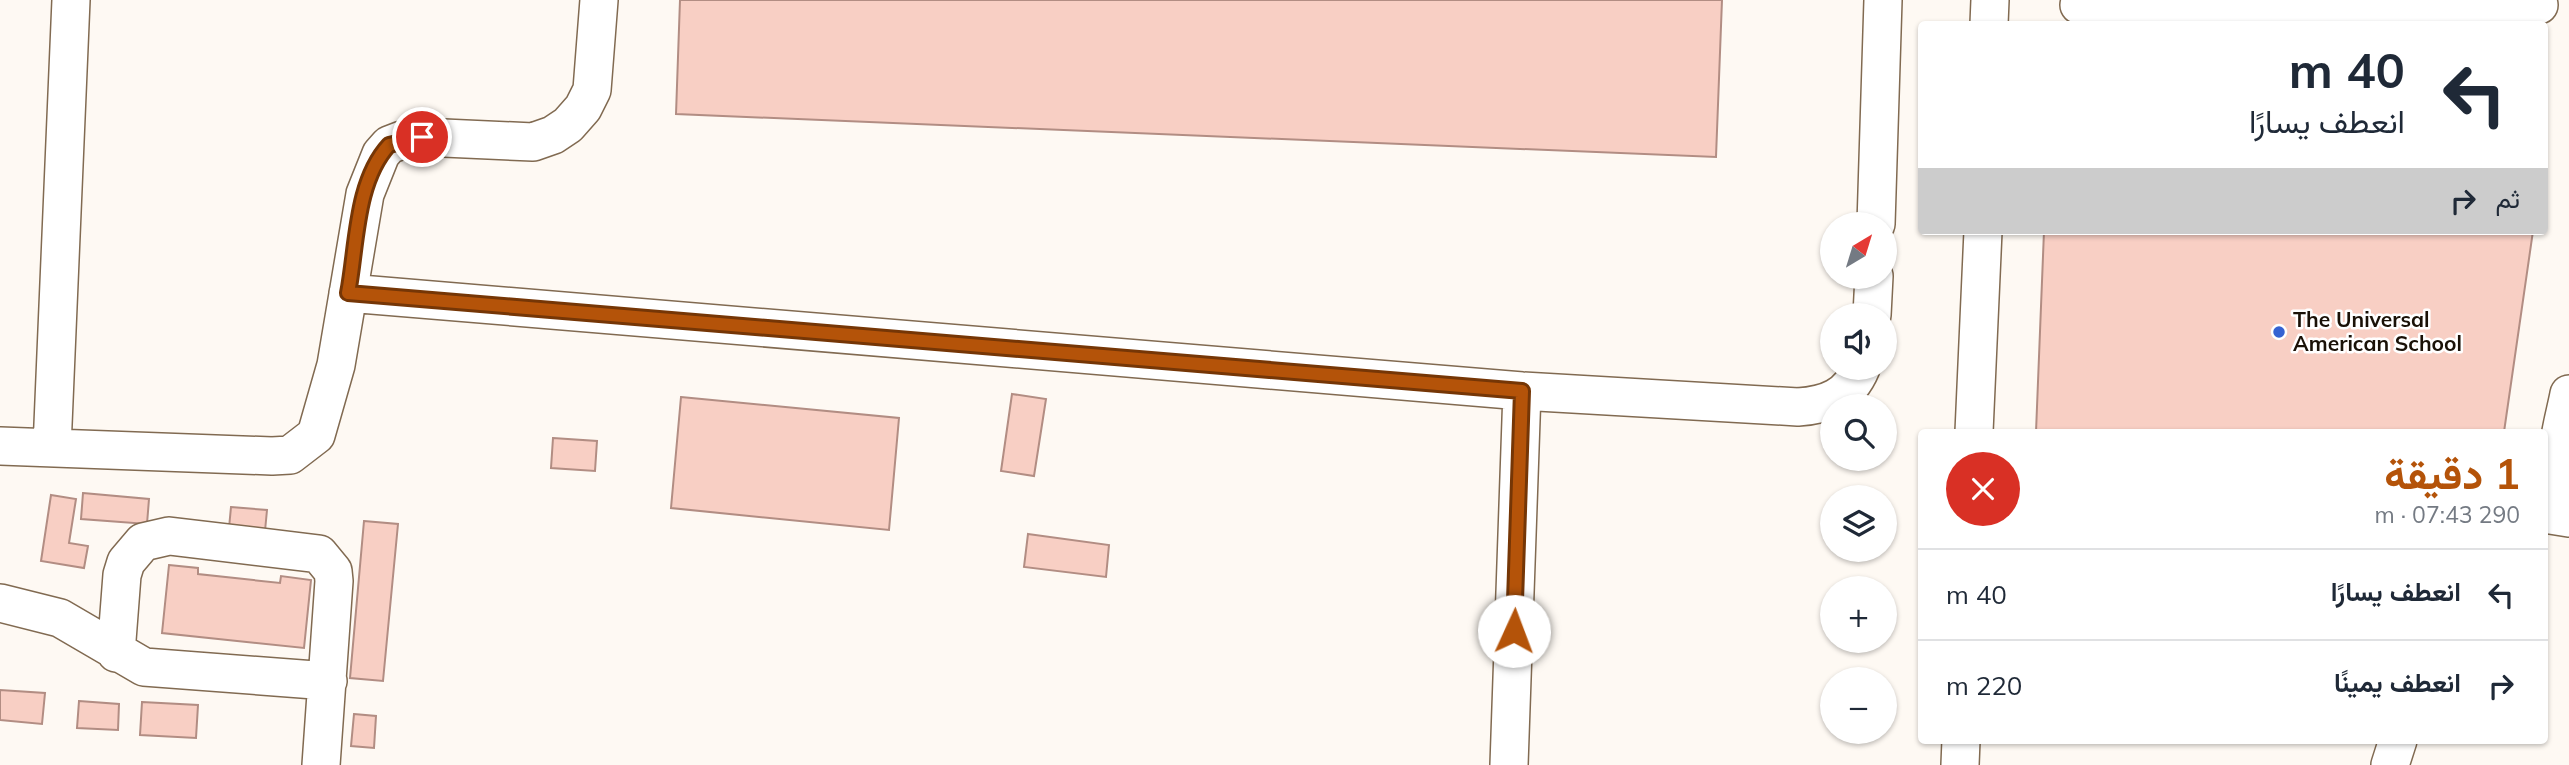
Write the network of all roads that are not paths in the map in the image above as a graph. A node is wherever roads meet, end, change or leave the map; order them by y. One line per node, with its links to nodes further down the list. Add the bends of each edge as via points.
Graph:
1 (71, 0): 16 (lane)
2 (599, 0): 10 (lane, via 592,90 568,125 534,142 422,137 389,145 381,154 365,194)
3 (1883, 0): 8 (lane)
4 (1990, 0): 7 (lane)
5 (2079, 10): 6 (lane)
6 (2539, 10)
7 (1989, 21)
8 (1875, 212)
9 (1983, 235): 14 (lane)
10 (348, 293): 12 (lane); 16 (lane, via 336,365 316,435 290,455)
11 (1852, 380): 12 (lane, via 1840,397 1798,407)
12 (1522, 391): 26 (lane)
13 (2567, 414): 17 (lane, via 2557,467)
14 (1974, 429)
15 (0, 446): 16 (lane)
16 (52, 448)
17 (2569, 494)
18 (2548, 515): 19 (lane)
19 (2569, 518)
20 (0, 603): 21 (lane, via 60,618)
21 (116, 653): 22 (lane, via 144,667); 22 (lane, via 126,562 143,542 169,536 308,551 327,561 333,570)
22 (328, 681): 25 (lane)
23 (1961, 744): 27 (lane)
24 (2397, 744): 28 (lane)
25 (321, 765)
26 (1509, 765)
27 (1960, 765)
28 (2390, 765)

